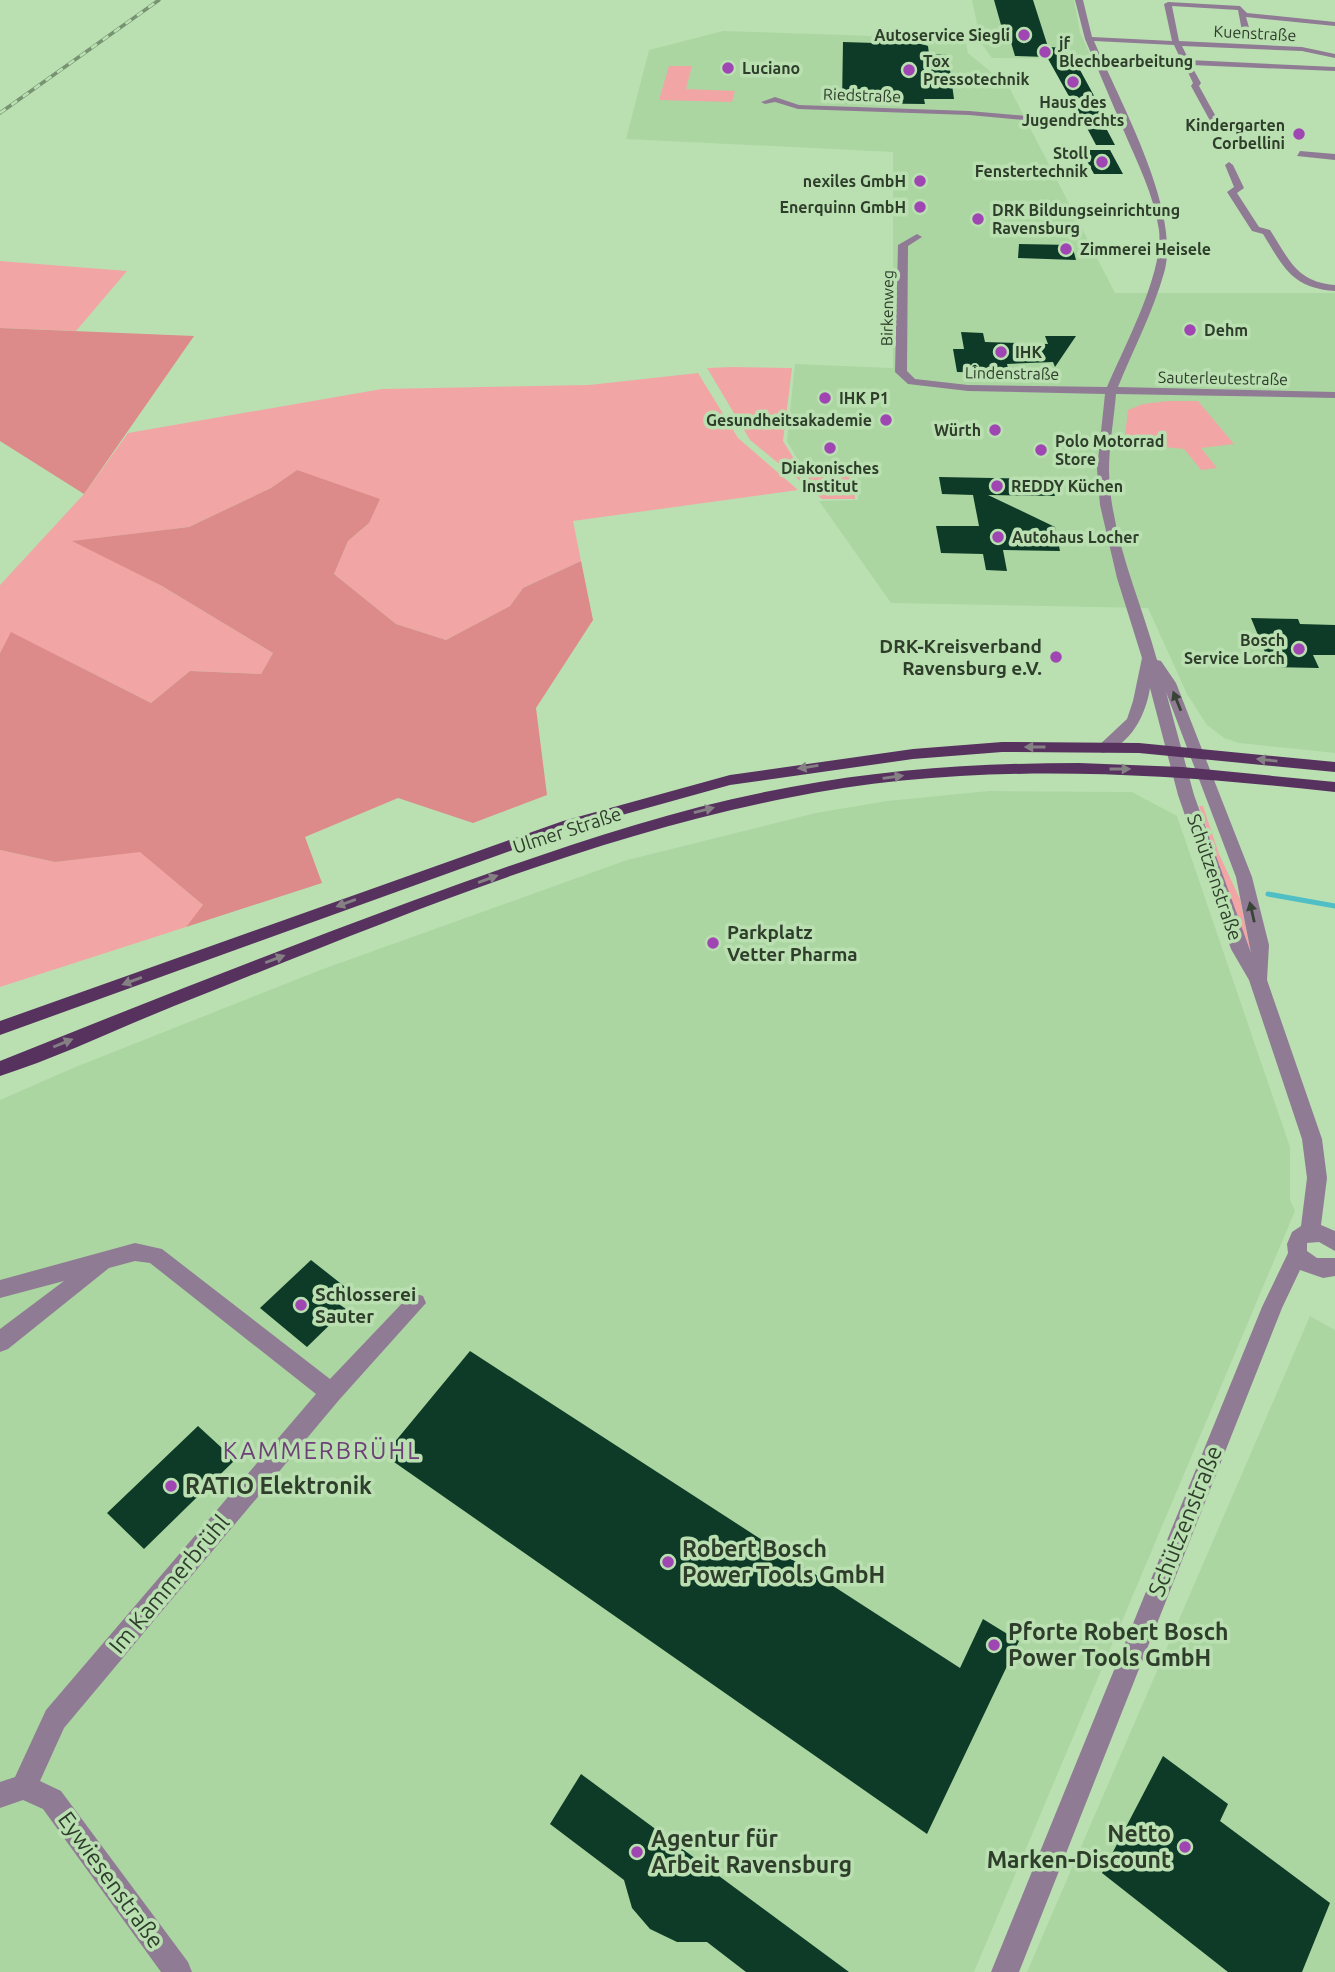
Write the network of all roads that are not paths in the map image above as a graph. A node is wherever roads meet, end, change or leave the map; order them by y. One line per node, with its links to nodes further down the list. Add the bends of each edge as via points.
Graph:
1 (1079, 0): 5 (street)
2 (1245, 15): 3 (street); 4 (street); 6 (street, via 1240,8 1168,4)
3 (1335, 24)
4 (1246, 31)
5 (1089, 38): 6 (street, Kuenstraße); 13 (street)
6 (1178, 46): 7 (street); 8 (street, Kuenstraße, via 1302,49); 10 (street)
7 (1116, 49)
8 (1335, 56)
9 (1125, 63): 10 (street)
10 (1186, 63): 11 (street); 14 (street, via 1206,110 1217,126)
11 (1335, 69)
12 (765, 102): 13 (street, Riedstraße, via 775,99 798,107 969,113)
13 (1127, 127): 21 (street, via 1160,209 1164,253 1145,314)
14 (1227, 131)
15 (1300, 154): 16 (street)
16 (1335, 157)
17 (1229, 165): 19 (street, via 1239,188 1232,192 1255,229 1267,232 1294,276 1321,288)
18 (917, 237): 20 (street, Birkenweg, via 903,245 901,372)
19 (1335, 288)
20 (912, 382): 21 (street, Lindenstraße, via 968,388)
21 (1111, 390): 22 (street, Sauterleutestraße); 24 (street, via 1103,469 1106,505)
22 (1329, 395): 23 (street)
23 (1335, 411)
24 (1148, 654): 25 (street, via 1137,718 1127,732); 26 (street); 27 (street, one-way to 24, via 1169,683)
25 (1103, 747): 26 (main road, Ulmer Straße); 33 (main road, Ulmer Straße, one-way to 33, via 1002,747 913,754 730,780 647,800)
26 (1174, 750): 27 (main road, Ulmer Straße); 29 (street)
27 (1198, 752): 28 (main road, Ulmer Straße, one-way to 27); 30 (street)
28 (1335, 767)
29 (1179, 771): 30 (main road, Ulmer Straße); 32 (street, Schützenstraße, via 1240,948); 34 (main road, Ulmer Straße, one-way to 29, via 482,881 660,821 742,800 922,773 1003,768)
30 (1205, 773): 31 (main road, Ulmer Straße); 32 (street, Schützenstraße, one-way to 30, via 1260,945 1244,877)
31 (1335, 787)
32 (1258, 980): 35 (street, Schützenstraße, via 1312,1139)
33 (0, 1028)
34 (0, 1069)
35 (1320, 1230): 37 (street, Schützenstraße, via 1301,1236)
36 (108, 1258): 39 (street); 41 (street); 42 (street, via 135,1252 155,1255)
37 (1299, 1261): 38 (street, via 1320,1269); 45 (street, Schützenstraße, via 1122,1675)
38 (1335, 1268)
39 (0, 1289)
40 (416, 1303): 42 (street, Im Kammerbrühl)
41 (0, 1342)
42 (331, 1393): 43 (street, Im Kammerbrühl, via 55,1719)
43 (12, 1791): 44 (street, Eywiesenstraße, via 52,1800)
44 (177, 1972)
45 (1004, 1972)

